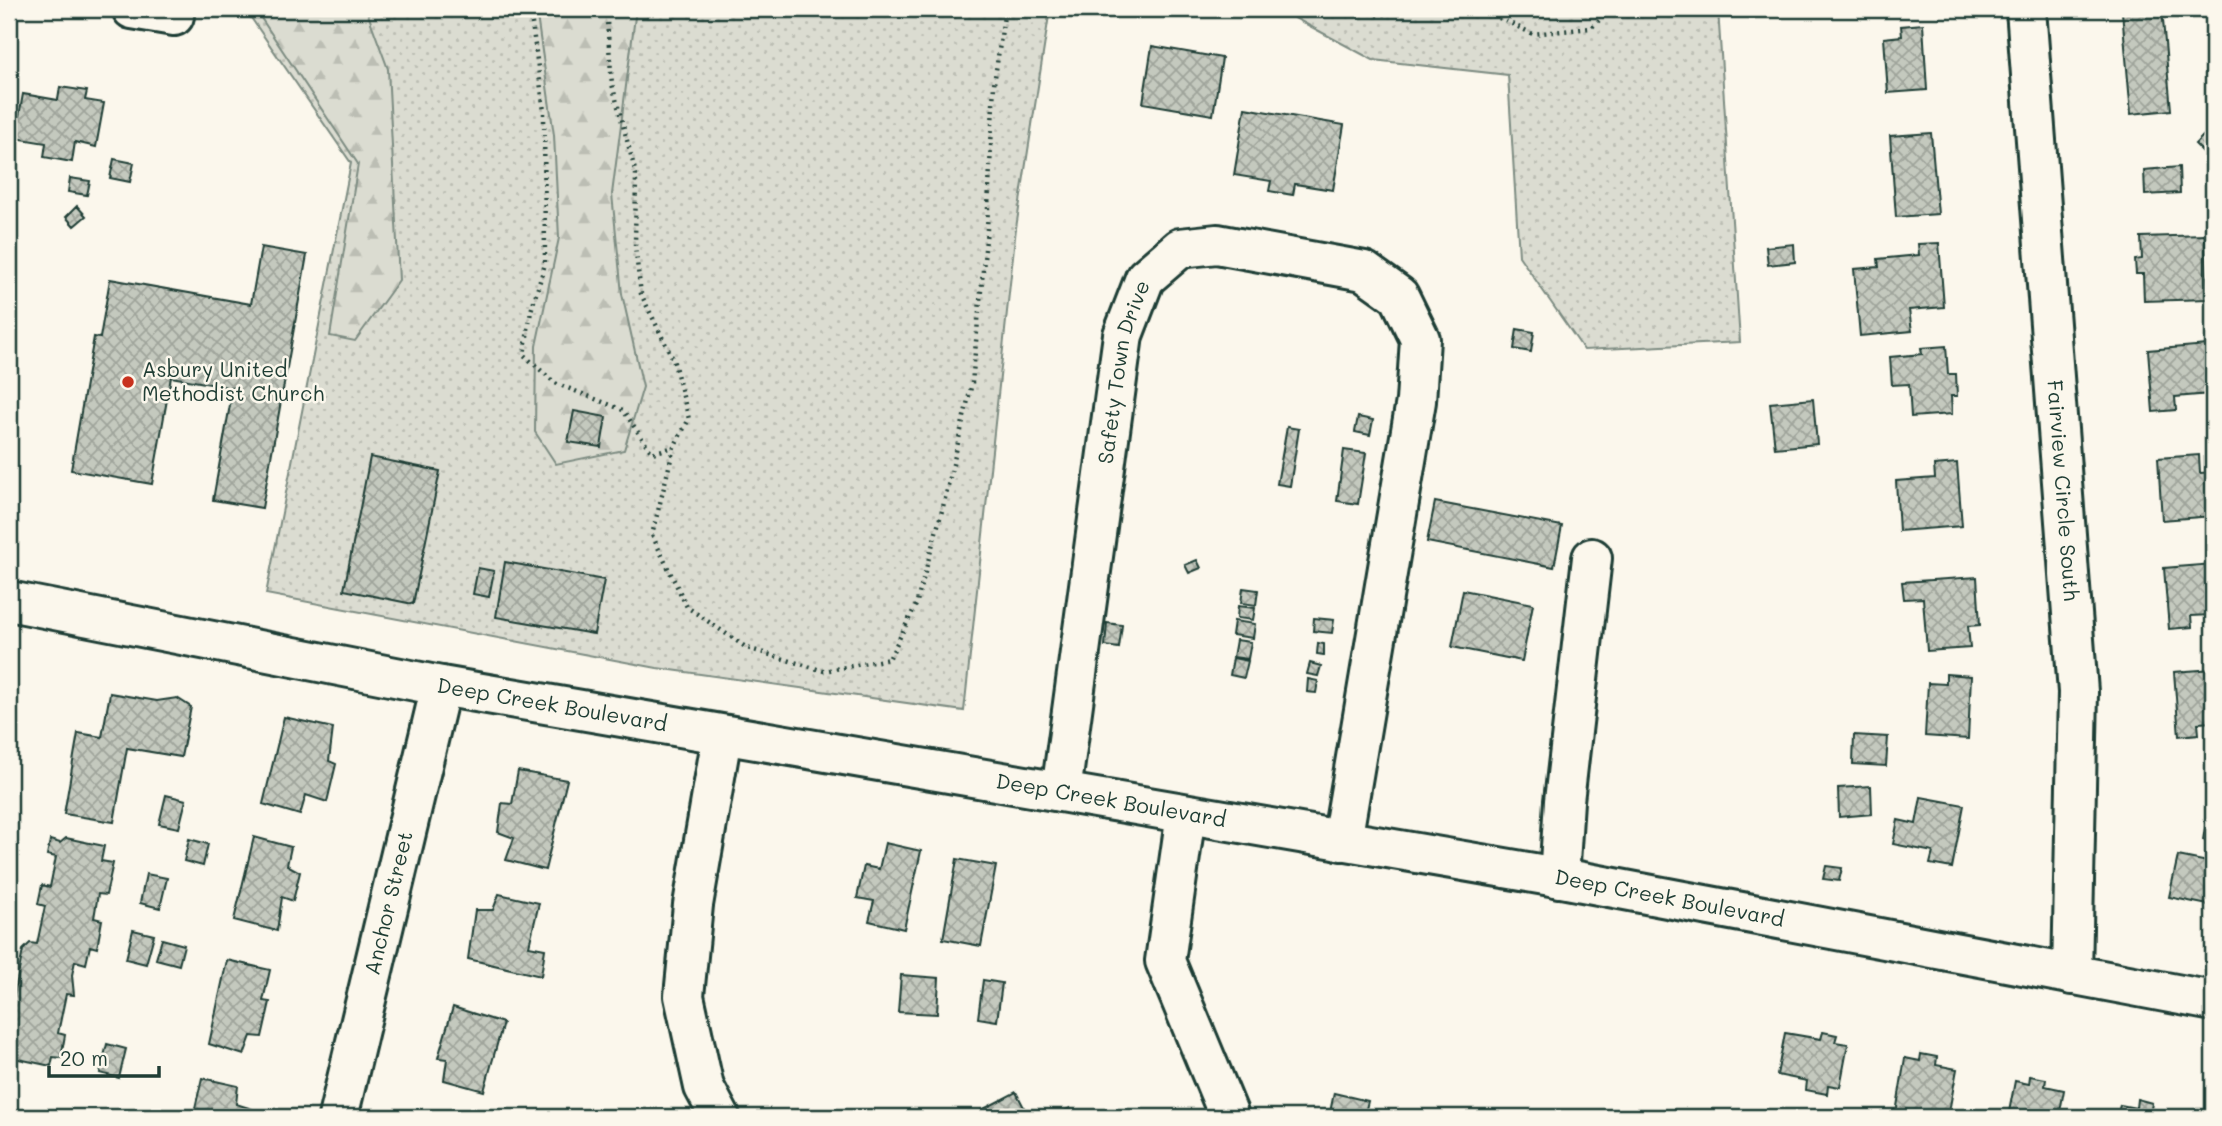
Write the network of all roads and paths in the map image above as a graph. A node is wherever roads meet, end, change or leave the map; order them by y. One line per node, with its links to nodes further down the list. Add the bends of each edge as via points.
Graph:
1 (132, 9): 10 (street)
2 (530, 9): 11 (path, via 544,111 545,264 524,355 555,383 623,411 652,453)
3 (606, 9): 11 (path, via 612,84 636,174 635,246 641,294 673,359 688,419)
4 (1005, 9): 11 (path, via 994,84 987,229 972,383 916,605 889,659 824,671 747,648 687,607 652,535)
5 (1364, 9): 6 (path, via 1375,16)
6 (1405, 9)
7 (1480, 9): 8 (path, via 1533,34 1591,28)
8 (1611, 9)
9 (2026, 9): 20 (street, Fairview Circle South, via 2078,692)
10 (174, 16)
11 (674, 447)
12 (1592, 558): 19 (street)
13 (9, 601): 14 (street, Deep Creek Boulevard)
14 (441, 686): 15 (street, Deep Creek Boulevard); 23 (street, Anchor Street)
15 (722, 736): 16 (street, Deep Creek Boulevard); 24 (street, via 693,905 684,996 704,1087)
16 (1061, 792): 17 (street, Deep Creek Boulevard); 18 (street, Safety Town Drive, via 1123,335 1145,278 1180,248 1217,244 1364,271 1399,296 1420,340 1416,401)
17 (1186, 814): 18 (street, Deep Creek Boulevard); 22 (street, via 1164,961)
18 (1342, 841): 19 (street, Deep Creek Boulevard)
19 (1559, 878): 20 (street, Deep Creek Boulevard)
20 (2072, 975): 21 (street, Deep Creek Boulevard)
21 (2213, 1001)
22 (1227, 1113)
23 (338, 1117)
24 (720, 1117)

